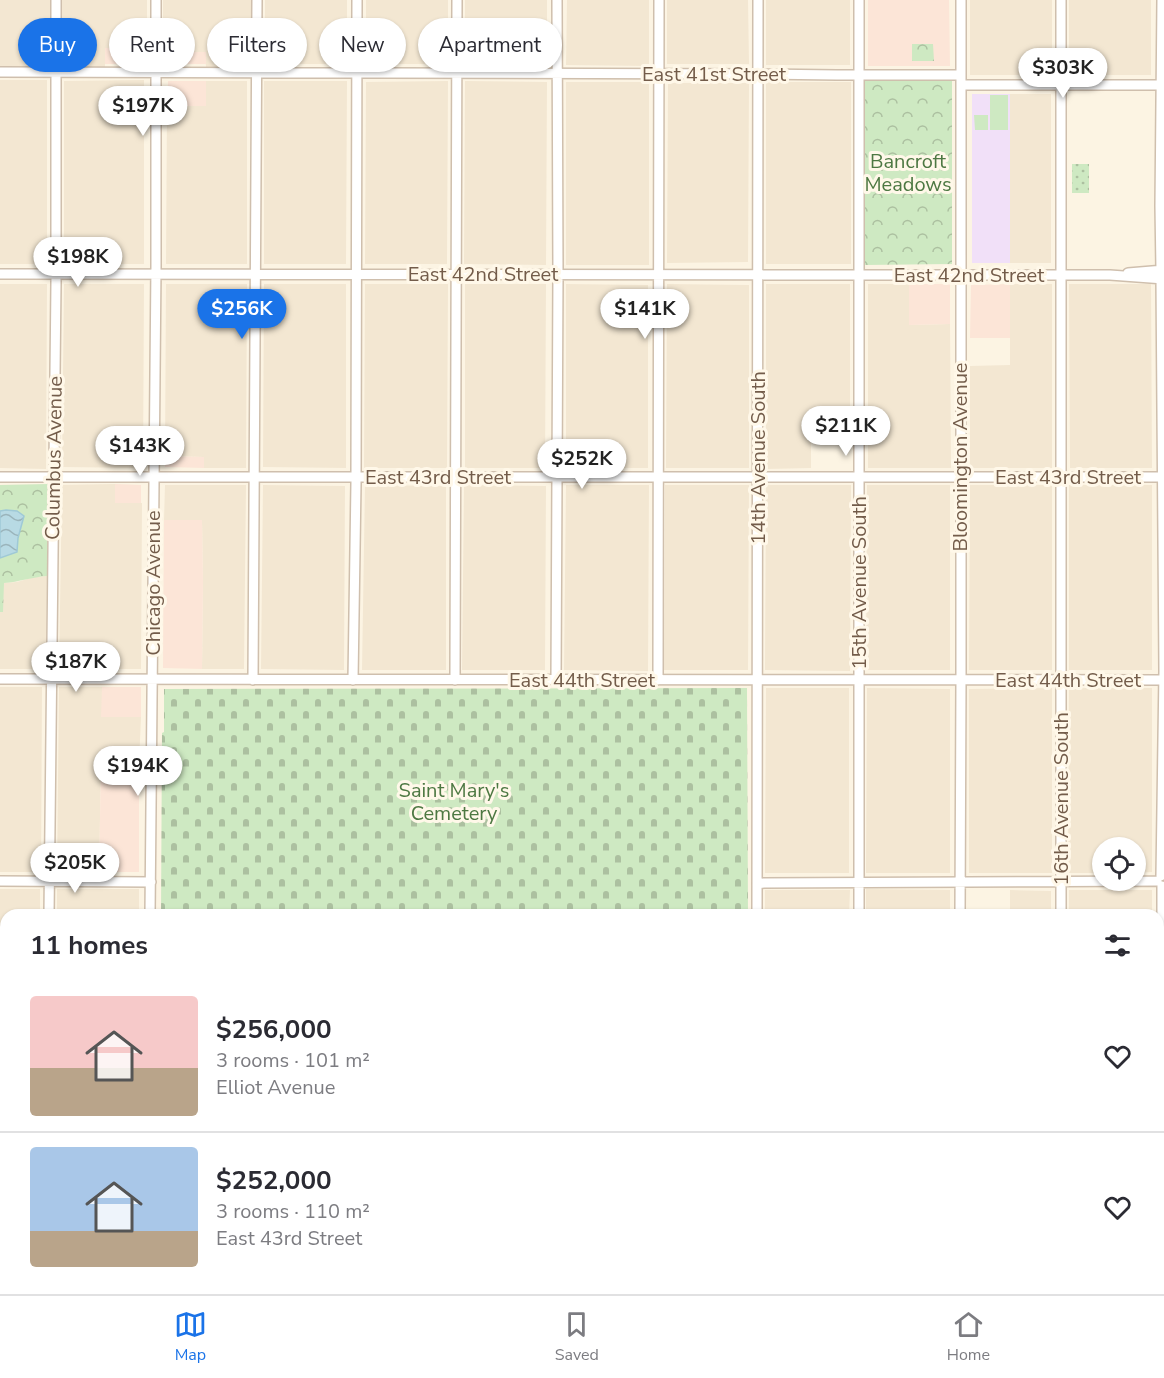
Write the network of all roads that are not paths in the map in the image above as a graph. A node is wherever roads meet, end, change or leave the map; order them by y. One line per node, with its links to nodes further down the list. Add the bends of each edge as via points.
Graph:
1 (56, 0): 14 (street, Columbus Avenue)
2 (156, 0): 15 (street, Chicago Avenue)
3 (257, 0): 16 (street)
4 (357, 0): 17 (street)
5 (457, 0): 18 (street)
6 (557, 0): 19 (street)
7 (659, 0): 20 (street)
8 (758, 0): 21 (street, 14th Avenue South)
9 (859, 0): 22 (street, 15th Avenue South)
10 (961, 0): 23 (street, Bloomington Avenue)
11 (1061, 0): 25 (street, 16th Avenue South)
12 (1162, 0): 26 (street)
13 (0, 72): 14 (street, East 41st Street)
14 (56, 73): 15 (street, East 41st Street); 28 (street, Columbus Avenue)
15 (156, 73): 16 (street, East 41st Street); 29 (street, Chicago Avenue)
16 (256, 73): 17 (street, East 41st Street); 30 (street)
17 (357, 73): 18 (street, East 41st Street); 31 (street)
18 (457, 74): 19 (street, East 41st Street); 32 (street)
19 (557, 74): 20 (street, East 41st Street); 33 (street)
20 (658, 74): 21 (street, East 41st Street); 34 (street)
21 (759, 74): 22 (street, East 41st Street); 36 (street, 14th Avenue South)
22 (860, 75): 23 (street, East 41st Street); 37 (street, 15th Avenue South)
23 (961, 75): 24 (street, Bloomington Avenue)
24 (961, 85): 25 (street); 38 (street, Bloomington Avenue)
25 (1062, 85): 26 (street); 39 (street, 16th Avenue South)
26 (1162, 85): 35 (street)
27 (0, 274): 28 (street, East 42nd Street)
28 (56, 274): 29 (street, East 42nd Street); 42 (street, Columbus Avenue)
29 (156, 274): 30 (street, East 42nd Street); 40 (street, Chicago Avenue)
30 (256, 274): 31 (street, East 42nd Street); 43 (street)
31 (357, 274): 32 (street, East 42nd Street); 44 (street)
32 (456, 274): 33 (street, East 42nd Street); 45 (street)
33 (558, 274): 34 (street, East 42nd Street); 46 (street)
34 (658, 274): 36 (street, East 42nd Street); 47 (street)
35 (1162, 274): 39 (street, East 42nd Street); 52 (street)
36 (759, 275): 37 (street, East 42nd Street); 48 (street, 14th Avenue South)
37 (860, 275): 38 (street, East 42nd Street); 49 (street, 15th Avenue South)
38 (961, 275): 39 (street, East 42nd Street); 50 (street, Bloomington Avenue)
39 (1061, 275): 51 (street, 16th Avenue South)
40 (154, 476): 42 (street, East 43rd Street); 43 (street, East 43rd Street); 55 (street, Chicago Avenue)
41 (0, 477): 42 (street, East 43rd Street)
42 (54, 477): 54 (street, Columbus Avenue)
43 (255, 477): 44 (street, East 43rd Street); 56 (street)
44 (356, 477): 45 (street, East 43rd Street); 57 (street)
45 (456, 477): 46 (street, East 43rd Street); 58 (street)
46 (556, 477): 47 (street, East 43rd Street); 59 (street)
47 (658, 477): 48 (street, East 43rd Street); 60 (street)
48 (758, 477): 49 (street, East 43rd Street); 61 (street, 14th Avenue South)
49 (860, 477): 50 (street, East 43rd Street); 62 (street, 15th Avenue South)
50 (961, 477): 51 (street, East 43rd Street); 63 (street, Bloomington Avenue)
51 (1062, 478): 52 (street, East 43rd Street); 64 (street, 16th Avenue South)
52 (1163, 478): 65 (street)
53 (0, 679): 54 (street, East 44th Street)
54 (51, 679): 55 (street, East 44th Street); 66 (street, Columbus Avenue)
55 (152, 679): 56 (street, East 44th Street); 69 (street, Chicago Avenue)
56 (253, 680): 57 (street, East 44th Street)
57 (353, 680): 58 (street, East 44th Street)
58 (455, 680): 59 (street, East 44th Street)
59 (556, 680): 60 (street, East 44th Street)
60 (657, 680): 61 (street, East 44th Street)
61 (758, 680): 62 (street, East 44th Street); 73 (street, 14th Avenue South)
62 (859, 680): 63 (street, East 44th Street); 72 (street, 15th Avenue South)
63 (961, 680): 64 (street, East 44th Street); 70 (street, Bloomington Avenue)
64 (1061, 680): 65 (street, East 44th Street); 71 (street, 16th Avenue South)
65 (1164, 680): 68 (street)
66 (49, 880): 67 (street); 69 (street); 74 (street, Columbus Avenue)
67 (0, 881)
68 (1162, 881): 71 (street); 80 (street)
69 (151, 882): 75 (street, Chicago Avenue)
70 (960, 882): 71 (street); 72 (street); 78 (street, Bloomington Avenue)
71 (1061, 882): 79 (street, 16th Avenue South)
72 (859, 883): 73 (street); 77 (street, 15th Avenue South)
73 (757, 884): 76 (street, 14th Avenue South)
74 (49, 909)
75 (150, 909)
76 (757, 909)
77 (859, 909)
78 (960, 909)
79 (1061, 909)
80 (1162, 909)

